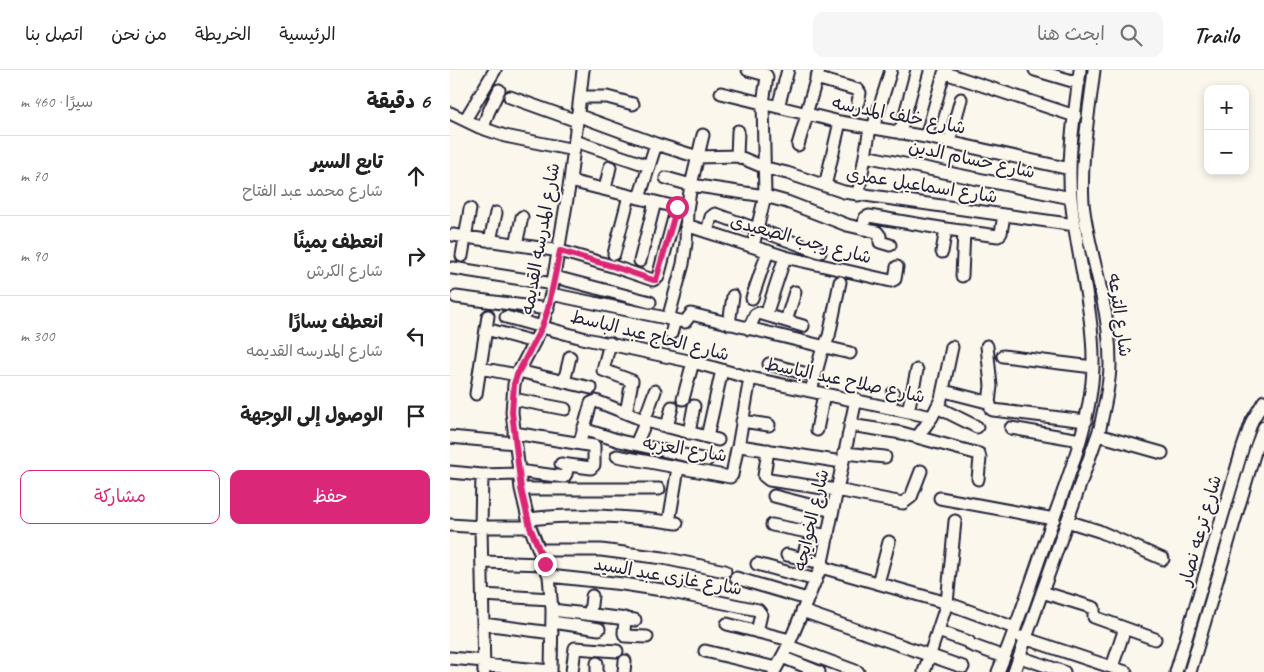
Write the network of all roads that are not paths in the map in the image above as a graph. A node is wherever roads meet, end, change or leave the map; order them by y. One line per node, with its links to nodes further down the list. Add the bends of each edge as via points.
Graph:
1 (495, 70): 26 (street)
2 (583, 70): 16 (street, شارع المدرسه القديمه)
3 (747, 70): 19 (street, via 767,77)
4 (788, 70): 21 (street)
5 (892, 70): 29 (street)
6 (917, 70): 31 (street)
7 (1035, 70): 12 (street)
8 (1080, 70): 12 (street, شارع الترعه)
9 (1094, 70): 152 (street, شارع الترعه, via 1084,156 1083,203 1108,330 1110,364 1108,391)
10 (945, 71): 24 (street); 33 (street)
11 (818, 74): 18 (street, via 858,90); 23 (street)
12 (1078, 83): 24 (street, شارع الترعه)
13 (499, 90): 28 (street)
14 (721, 93): 19 (street, شارع خلف المدرسه)
15 (510, 97): 25 (street)
16 (580, 98): 20 (street, via 607,97); 25 (street, شارع المدرسه القديمه)
17 (961, 99): 34 (street)
18 (858, 102)
19 (763, 103): 21 (street, شارع خلف المدرسه); 43 (street)
20 (633, 104)
21 (778, 107): 23 (street, شارع خلف المدرسه)
22 (450, 114): 26 (street)
23 (806, 114): 27 (street, شارع خلف المدرسه); 36 (street)
24 (1075, 116): 44 (street, شارع الترعه)
25 (577, 118): 35 (street); 37 (street, شارع المدرسه القديمه)
26 (465, 120): 28 (street)
27 (840, 122): 29 (street, شارع خلف المدرسه); 48 (street)
28 (483, 128): 37 (street, via 505,136)
29 (872, 128): 31 (street, شارع خلف المدرسه); 39 (street)
30 (738, 131): 38 (street)
31 (900, 133): 33 (street, شارع خلف المدرسه)
32 (703, 135): 40 (street)
33 (926, 137): 34 (street, شارع خلف المدرسه)
34 (949, 142): 44 (street, شارع خلف المدرسه)
35 (656, 144): 40 (street); 41 (street)
36 (798, 145)
37 (574, 146): 41 (street); 46 (street, شارع المدرسه القديمه)
38 (737, 156): 40 (street); 43 (street, شارع اسماعيل عمرى)
39 (866, 156): 50 (street); 53 (street, شارع حسام الدين)
40 (698, 157): 47 (street)
41 (649, 166): 52 (street)
42 (610, 167): 49 (street)
43 (766, 168): 48 (street, شارع اسماعيل عمرى); 51 (street)
44 (1070, 169): 53 (street, شارع الترعه)
45 (666, 178): 47 (street)
46 (570, 181): 49 (street); 73 (street, شارع المدرسه القديمه)
47 (691, 185): 51 (street); 56 (street)
48 (824, 186): 50 (street, شارع اسماعيل عمرى)
49 (605, 189): 52 (street)
50 (858, 195): 58 (street, شارع اسماعيل عمرى)
51 (766, 196): 62 (street); 64 (street)
52 (634, 197): 54 (street); 77 (street)
53 (1071, 198): 61 (street, شارع الترعه)
54 (655, 202): 56 (street); 80 (street)
55 (470, 209): 68 (street)
56 (682, 209): 60 (street); 73 (street, via 658,277 653,280)
57 (496, 213): 69 (street)
58 (1004, 215): 61 (street, شارع اسماعيل عمرى); 65 (street, via 998,236)
59 (522, 217): 70 (street)
60 (686, 225): 66 (street, شارع رجب الصعيدى); 95 (street, via 686,243)
61 (1075, 225): 113 (street, شارع الترعه, via 1092,332)
62 (863, 228): 63 (street, via 865,218 869,216); 71 (street, via 877,232 880,242)
63 (946, 229): 65 (street); 76 (street)
64 (757, 230): 66 (street, via 713,214); 72 (street); 75 (street)
65 (964, 231): 83 (street)
66 (707, 232): 72 (street, شارع رجب الصعيدى)
67 (453, 235): 68 (street)
68 (465, 237): 69 (street); 78 (street)
69 (490, 240): 70 (street)
70 (516, 244): 73 (street)
71 (890, 245)
72 (753, 246): 74 (street, شارع رجب الصعيدى)
73 (560, 251): 85 (street, شارع المدرسه القديمه)
74 (768, 251): 79 (street, شارع رجب الصعيدى); 89 (street)
75 (820, 252)
76 (942, 252)
77 (614, 254)
78 (462, 256)
79 (786, 257): 81 (street, شارع رجب الصعيدى, via 891,281); 92 (street)
80 (640, 261)
81 (897, 267)
82 (453, 268): 85 (street)
83 (962, 276)
84 (840, 282): 107 (street)
85 (553, 285): 90 (street); 91 (street, شارع المدرسه القديمه); 95 (street)
86 (795, 292): 96 (street)
87 (733, 296): 97 (street)
88 (456, 297): 91 (street)
89 (752, 298)
90 (650, 302)
91 (548, 309): 99 (street, شارع المدرسه القديمه)
92 (766, 315): 96 (street); 101 (street, via 756,314)
93 (488, 316): 100 (street)
94 (506, 317): 99 (street, شارع الحاج عبد الباسط)
95 (672, 320): 97 (street, via 686,322 691,314); 102 (street)
96 (786, 321): 98 (street)
97 (729, 324): 101 (street)
98 (803, 326)
99 (542, 327): 103 (street, شارع المدرسه القديمه); 104 (street, شارع الحاج عبد الباسط, via 585,343)
100 (486, 329): 103 (street); 114 (street)
101 (749, 329): 107 (street)
102 (671, 334)
103 (534, 342): 117 (street, شارع المدرسه القديمه)
104 (610, 343): 111 (street, شارع الحاج عبد الباسط); 139 (street, via 604,371 632,380)
105 (987, 346): 132 (street, via 991,386)
106 (952, 347): 124 (street)
107 (824, 348): 108 (street); 118 (street)
108 (850, 353)
109 (1003, 356): 113 (street)
110 (570, 357): 120 (street)
111 (693, 362): 115 (street, شارع الحاج عبد الباسط); 129 (street)
112 (769, 364): 118 (street)
113 (1093, 367): 142 (street, شارع الترعه)
114 (480, 368): 117 (street); 126 (street)
115 (722, 370): 119 (street, شارع الحاج عبد الباسط); 151 (street, via 712,439)
116 (917, 370): 137 (street)
117 (518, 373): 120 (street); 128 (street, شارع المدرسه القديمه)
118 (814, 376): 123 (street)
119 (750, 378): 123 (street, شارع صلاح عبد الباسط); 141 (street)
120 (564, 382): 121 (street, via 580,380)
121 (591, 388)
122 (655, 391): 140 (street)
123 (811, 391): 127 (street, شارع صلاح عبد الباسط)
124 (944, 391): 132 (street); 138 (street)
125 (894, 393): 135 (street)
126 (476, 394)
127 (824, 394): 130 (street, شارع صلاح عبد الباسط); 150 (street)
128 (513, 398): 136 (street); 155 (street, شارع المدرسه القديمه)
129 (683, 399)
130 (856, 399): 135 (street, شارع صلاح عبد الباسط); 144 (street, شارع الخوايجه)
131 (1264, 402): 241 (street, شارع ترعه نصار, via 1252,421 1243,447)
132 (989, 403): 142 (street, via 993,410)
133 (694, 406): 151 (street)
134 (672, 407): 145 (street)
135 (890, 407): 137 (street, شارع صلاح عبد الباسط)
136 (565, 409)
137 (908, 411): 138 (street, شارع صلاح عبد الباسط)
138 (935, 412): 146 (street, شارع صلاح عبد الباسط); 153 (street)
139 (626, 413): 140 (street); 149 (street, via 594,401)
140 (645, 421): 145 (street); 158 (street)
141 (742, 421): 143 (street); 159 (street)
142 (1086, 421): 156 (street, شارع الترعه)
143 (769, 425)
144 (850, 425): 153 (street); 165 (street, شارع الخوايجه)
145 (667, 427): 151 (street)
146 (977, 427)
147 (1264, 427): 242 (street, شارع ترعه نصار)
148 (1011, 428): 156 (street)
149 (583, 429): 157 (street); 158 (street)
150 (817, 430)
151 (685, 432): 161 (street)
152 (1098, 435): 162 (street); 181 (street, شارع الترعه)
153 (918, 436): 172 (street, via 980,455)
154 (450, 438): 155 (street)
155 (514, 438): 157 (street); 170 (street, شارع المدرسه القديمه)
156 (1080, 440): 179 (street, شارع الترعه)
157 (580, 442): 170 (street, via 593,444 595,448 590,468 564,464 564,477)
158 (636, 444): 161 (street)
159 (738, 447): 160 (street, شارع العزبه); 167 (street, شارع العزبه, via 730,477)
160 (768, 450): 165 (street, شارع العزبه); 175 (street, via 766,479)
161 (676, 452): 166 (street)
162 (1162, 453)
163 (617, 456): 167 (street, شارع العزبه)
164 (885, 457): 165 (street, شارع العزبه)
165 (843, 458): 175 (street, شارع الخوايجه)
166 (707, 460)
167 (678, 468): 182 (street, via 673,523 590,514 556,515)
168 (921, 471): 175 (street, via 911,497 903,503)
169 (450, 472): 171 (street)
170 (518, 472): 171 (street); 173 (street, شارع المدرسه القديمه)
171 (482, 475): 185 (street)
172 (978, 479)
173 (521, 489): 174 (street); 182 (street, شارع المدرسه القديمه)
174 (659, 489)
175 (837, 490): 178 (street, شارع الخوايجه)
176 (774, 496): 178 (street)
177 (940, 498): 179 (street)
178 (833, 511): 186 (street, شارع الخوايجه)
179 (1054, 519): 215 (street, شارع الترعه)
180 (955, 521): 206 (street)
181 (1067, 521): 192 (street); 202 (street, شارع الترعه)
182 (529, 523): 185 (street); 189 (street, شارع المدرسه القديمه)
183 (450, 524): 185 (street)
184 (772, 525): 186 (street)
185 (481, 527): 193 (street)
186 (828, 536): 196 (street, شارع الخوايجه)
187 (889, 542): 201 (street)
188 (806, 546): 191 (street)
189 (540, 550): 194 (street, شارع المدرسه القديمه); 197 (street, via 610,551)
190 (787, 555): 191 (street)
191 (803, 558): 196 (street)
192 (1163, 559)
193 (482, 562): 194 (street); 203 (street)
194 (545, 564): 198 (street, شارع المدرسه القديمه)
195 (757, 564): 200 (street)
196 (821, 565): 200 (street, شارع الخوايجه); 201 (street)
197 (725, 571)
198 (549, 576): 209 (street, شارع المدرسه القديمه); 216 (street, شارع غازى عبد السيد, via 662,590 758,610 761,614)
199 (736, 578): 205 (street)
200 (816, 580): 205 (street, شارع الخوايجه)
201 (878, 583): 206 (street)
202 (1042, 592): 212 (street, via 1094,608 1094,617); 218 (street, شارع الترعه)
203 (483, 594): 209 (street); 210 (street)
204 (592, 596): 208 (street)
205 (807, 599): 207 (street, شارع الخوايجه)
206 (947, 603): 214 (street); 215 (street)
207 (802, 611): 220 (street, شارع الخوايجه); 223 (street)
208 (590, 614): 209 (street); 217 (street, via 630,619 625,636)
209 (552, 616): 210 (street); 213 (street); 232 (street, شارع المدرسه القديمه)
210 (483, 624): 228 (street)
211 (727, 624): 216 (street)
212 (1125, 628): 219 (street); 230 (street)
213 (599, 629)
214 (938, 631): 223 (street); 225 (street)
215 (1014, 631): 218 (street); 225 (street, شارع الترعه)
216 (757, 632): 220 (street)
217 (647, 637)
218 (1026, 639): 226 (street, شارع الترعه); 230 (street)
219 (1155, 639)
220 (789, 643): 224 (street, شارع الخوايجه); 235 (street)
221 (617, 651): 233 (street, via 575,648)
222 (705, 651): 231 (street)
223 (929, 656): 229 (street); 236 (street)
224 (782, 657): 231 (street, شارع الخوايجه); 234 (street)
225 (1004, 657): 237 (street, شارع الترعه)
226 (1020, 657): 238 (street, شارع الترعه); 239 (street)
227 (450, 658): 228 (street)
228 (484, 666): 232 (street)
229 (962, 667)
230 (1112, 668): 240 (street)
231 (775, 670)
232 (551, 671)
233 (572, 672)
234 (819, 672)
235 (858, 672)
236 (924, 672)
237 (998, 672)
238 (1014, 672)
239 (1064, 672)
240 (1126, 672)
241 (1176, 672)
242 (1190, 672)

